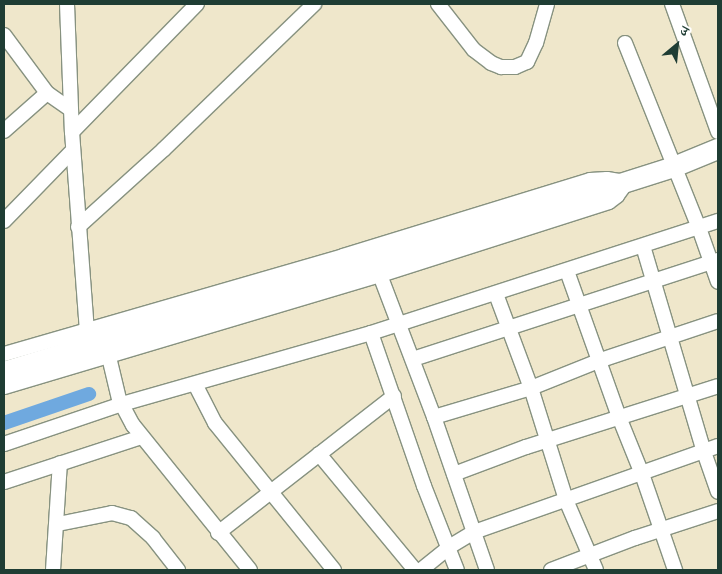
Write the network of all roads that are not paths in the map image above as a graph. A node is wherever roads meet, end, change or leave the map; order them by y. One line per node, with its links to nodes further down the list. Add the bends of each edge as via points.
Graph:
1 (67, 4): 11 (street)
2 (197, 4): 13 (street)
3 (314, 4): 22 (street)
4 (438, 4): 5 (street, via 474,50 491,63 515,67 527,62)
5 (547, 4)
6 (672, 4): 14 (street)
7 (4, 35): 9 (street)
8 (625, 43): 17 (street)
9 (9, 53): 10 (street)
10 (47, 93): 11 (street); 12 (street)
11 (71, 110): 13 (street)
12 (4, 131)
13 (72, 132): 16 (street)
14 (718, 132)
15 (718, 149): 17 (street)
16 (73, 150): 19 (street); 22 (street)
17 (674, 167): 18 (street); 21 (street)
18 (627, 182): 26 (street, via 609,202); 34 (street, via 590,180); 38 (street, via 368,264 229,303)
19 (4, 221)
20 (718, 222): 21 (street)
21 (698, 225): 23 (street); 24 (street)
22 (78, 227): 34 (street)
23 (643, 246): 25 (street); 27 (street)
24 (715, 261): 27 (street); 28 (street)
25 (567, 271): 29 (street); 30 (street)
26 (380, 275): 32 (street); 37 (street)
27 (654, 281): 30 (street); 36 (street)
28 (718, 282)
29 (496, 294): 32 (street); 33 (street)
30 (579, 305): 33 (street); 40 (street)
31 (718, 320): 36 (street)
32 (399, 321): 35 (street); 39 (street)
33 (508, 328): 39 (street); 44 (street)
34 (87, 331): 38 (street)
35 (371, 334): 41 (street); 45 (street)
36 (670, 337): 40 (street); 46 (street)
37 (109, 357): 43 (street); 47 (street)
38 (4, 358)
39 (413, 358): 48 (street)
40 (598, 361): 44 (street); 49 (street)
41 (195, 384): 47 (street); 61 (street, via 215,424)
42 (718, 386): 46 (street)
43 (4, 387)
44 (531, 388): 48 (street); 51 (street)
45 (394, 396): 55 (street); 68 (street, via 424,486)
46 (688, 396): 49 (street); 54 (street)
47 (121, 401): 50 (street); 52 (street)
48 (434, 417): 57 (street)
49 (619, 417): 51 (street); 58 (street)
50 (142, 437): 56 (street); 66 (street)
51 (548, 440): 57 (street); 62 (street)
52 (4, 444)
53 (718, 446): 54 (street)
54 (704, 452): 58 (street); 60 (street)
55 (319, 454): 61 (street); 74 (street)
56 (60, 463): 59 (street); 64 (street)
57 (454, 474): 67 (street)
58 (642, 474): 62 (street); 65 (street)
59 (4, 482)
60 (718, 492)
61 (271, 493): 66 (street); 73 (street)
62 (566, 500): 67 (street); 69 (street)
63 (718, 511): 65 (street)
64 (58, 524): 70 (street); 71 (street, via 112,513 126,516 153,538)
65 (660, 530): 69 (street); 80 (street)
66 (218, 533): 72 (street)
67 (472, 534): 68 (street); 77 (street)
68 (452, 545): 75 (street); 76 (street)
69 (590, 556): 78 (street); 79 (street)
70 (53, 570)
71 (178, 570)
72 (250, 570)
73 (334, 570)
74 (415, 570)
75 (420, 570)
76 (457, 570)
77 (487, 570)
78 (551, 570)
79 (596, 570)
80 (675, 570)

